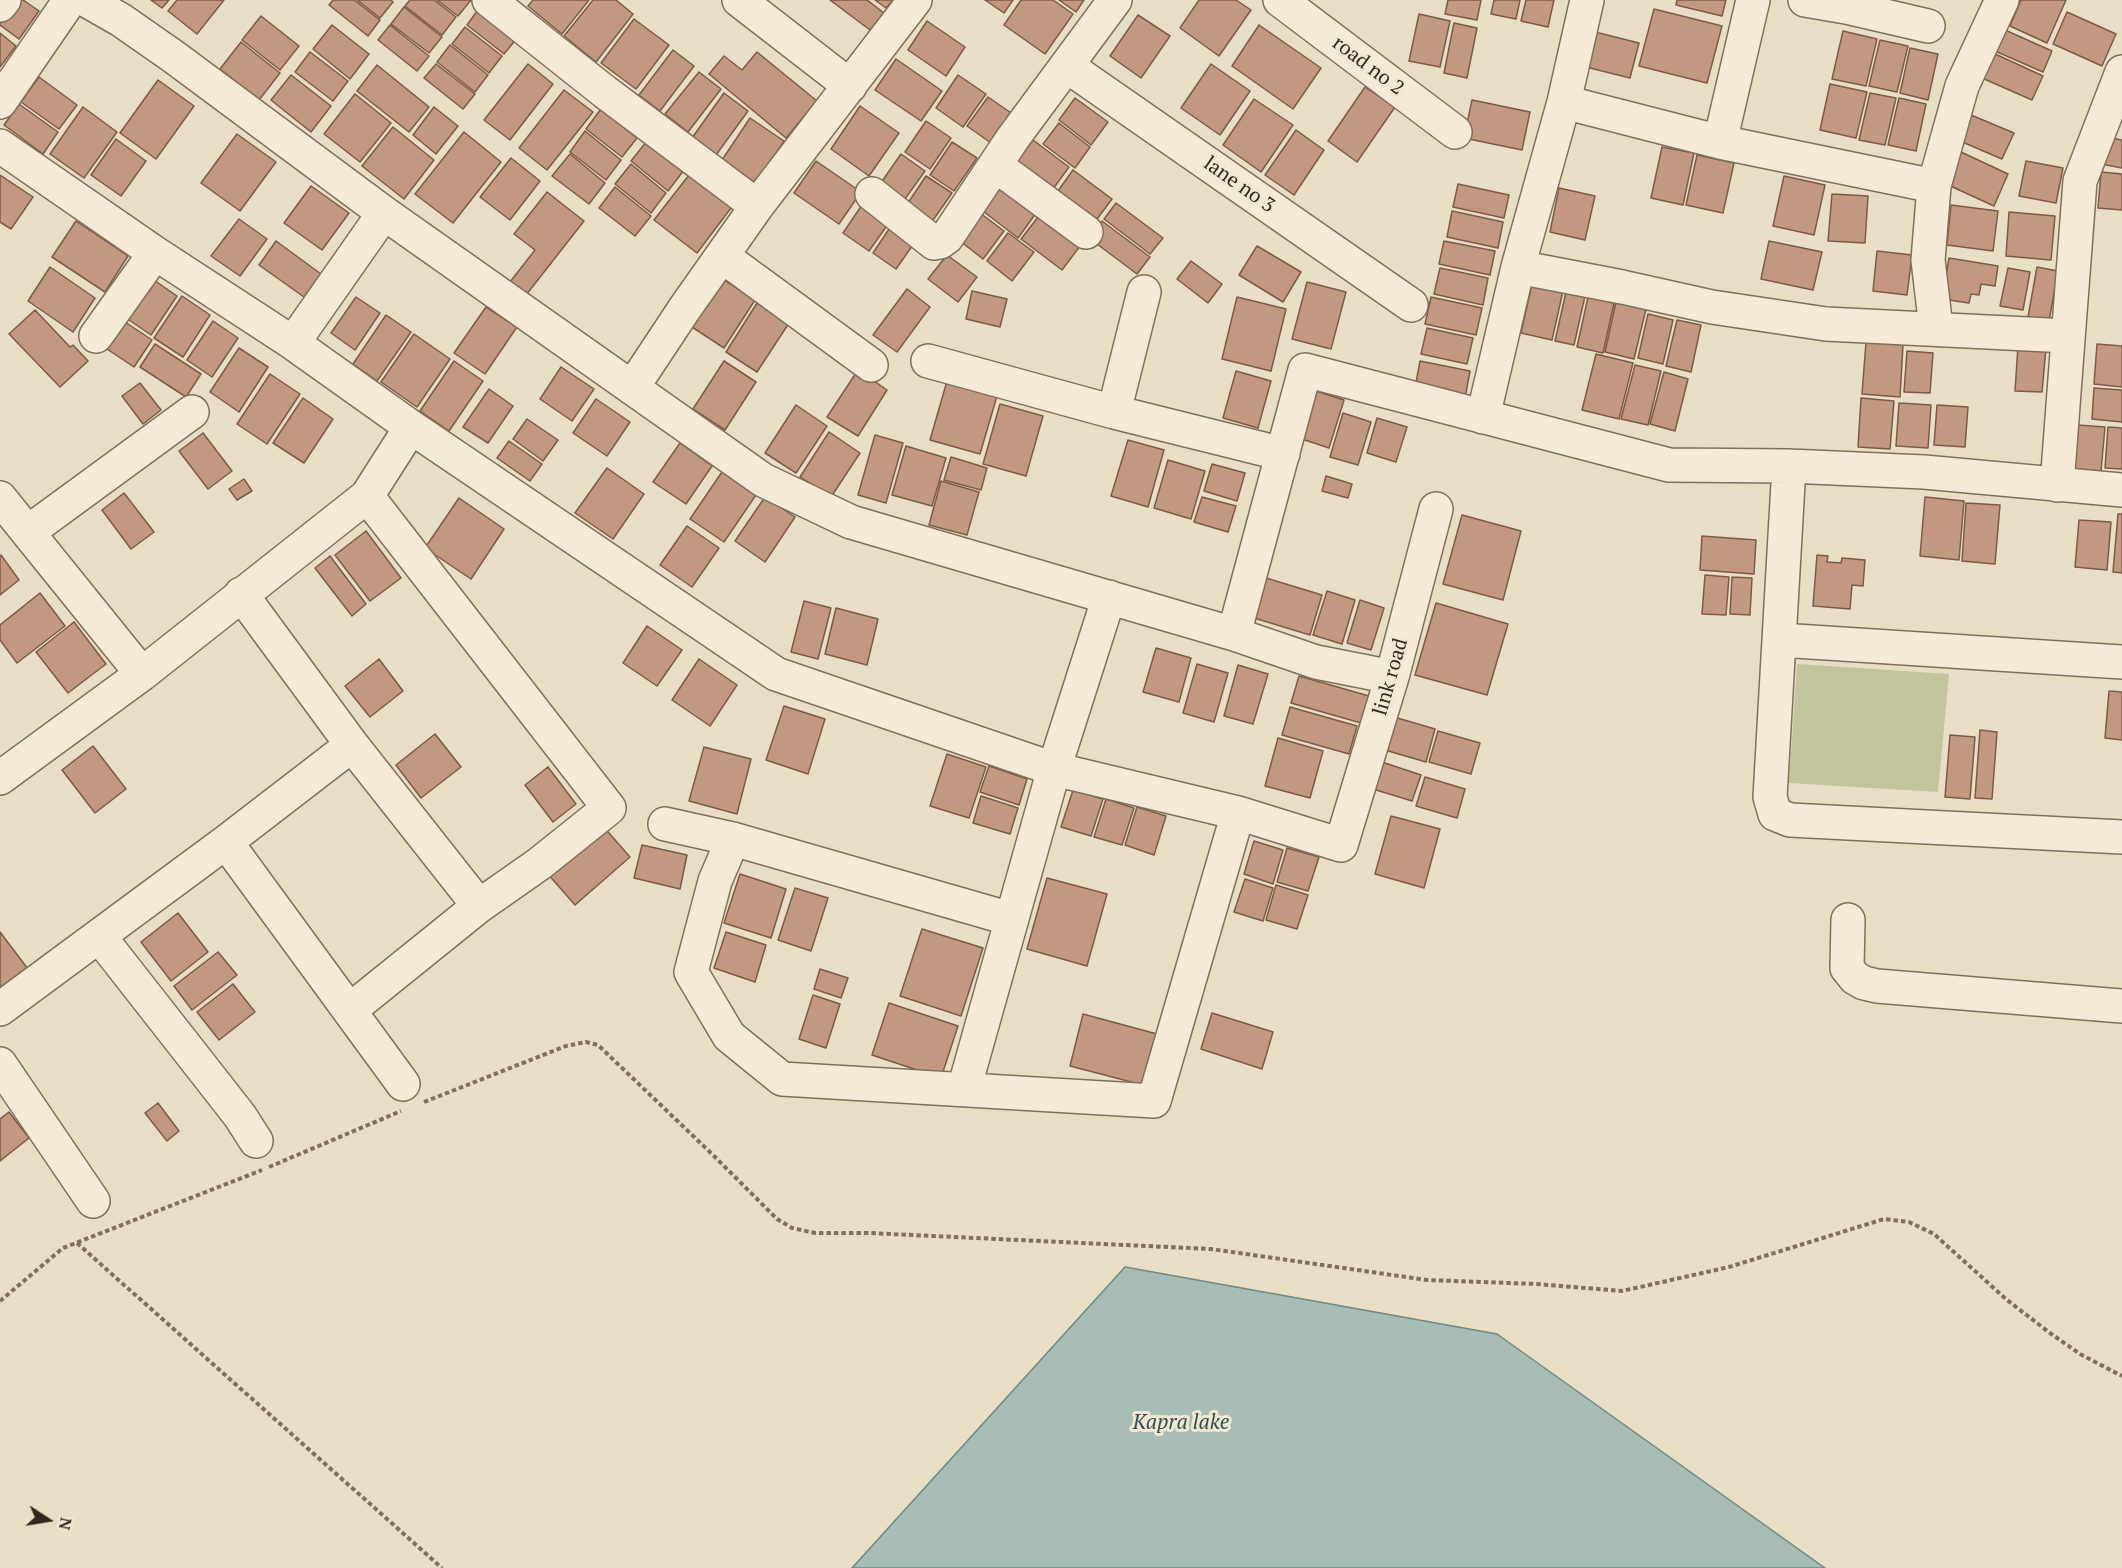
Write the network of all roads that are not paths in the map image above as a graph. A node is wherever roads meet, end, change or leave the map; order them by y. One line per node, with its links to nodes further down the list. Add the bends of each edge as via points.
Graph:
1 (4, 0): 13 (street)
2 (70, 0): 18 (street)
3 (86, 0): 27 (street, via 174,57)
4 (489, 0): 26 (street)
5 (739, 0): 17 (street)
6 (915, 0): 17 (street)
7 (1115, 0): 15 (street)
8 (1280, 0): 20 (street, road no 2)
9 (1587, 0): 19 (street)
10 (1753, 0): 21 (street)
11 (1805, 0): 14 (street)
12 (2002, 0): 24 (street, via 1962,86)
13 (0, 5)
14 (1928, 26)
15 (1067, 66): 23 (street); 33 (street, lane no 3)
16 (2122, 72): 36 (street, via 2080,181)
17 (850, 86): 26 (street)
18 (0, 102)
19 (1564, 102): 21 (street); 31 (street)
20 (1455, 132)
21 (1720, 142): 24 (street)
22 (0, 146): 29 (street)
23 (995, 165): 25 (street, via 940,242 934,243); 28 (street)
24 (1934, 186): 34 (street, via 1928,260)
25 (872, 194)
26 (757, 206): 30 (street)
27 (384, 213): 37 (street); 40 (street)
28 (1086, 232)
29 (155, 253): 35 (street); 37 (street)
30 (722, 256): 39 (street); 40 (street)
31 (1518, 267): 34 (street, via 1712,307 1826,324); 43 (street)
32 (1144, 292): 42 (street)
33 (1411, 305)
34 (1936, 328): 36 (street)
35 (96, 336)
36 (2068, 336): 47 (street)
37 (293, 343): 44 (street)
38 (928, 361): 42 (street)
39 (871, 365)
40 (632, 388): 54 (street, via 763,480 851,522)
41 (192, 412): 52 (street)
42 (1114, 412): 45 (street)
43 (1482, 417): 45 (street, via 1305,370); 46 (street, via 1669,465)
44 (411, 427): 49 (street); 61 (street, via 776,674)
45 (1283, 454): 55 (street)
46 (1790, 466): 47 (street, via 1924,472); 56 (street)
47 (2057, 485): 48 (street)
48 (2122, 490)
49 (367, 496): 53 (street); 68 (street, via 609,808)
50 (0, 498): 52 (street)
51 (1436, 509): 59 (street, link road)
52 (28, 532): 58 (street)
53 (241, 594): 58 (street); 60 (street)
54 (1109, 597): 55 (street); 61 (street)
55 (1234, 634): 59 (street, via 1316,662)
56 (1780, 640): 57 (street); 65 (street, via 1770,797 1776,814 1790,820)
57 (2122, 662)
58 (142, 674): 62 (street)
59 (1392, 677): 63 (street, link road, via 1341,845)
60 (352, 746): 67 (street); 68 (street)
61 (1054, 769): 63 (street); 69 (street)
62 (0, 778)
63 (1238, 813): 76 (street, via 1154,1101)
64 (665, 824): 66 (street)
65 (2122, 837)
66 (733, 839): 69 (street); 76 (street, via 715,881 691,972 729,1036 782,1079)
67 (226, 842): 71 (street); 74 (street)
68 (479, 906): 74 (street)
69 (1011, 919): 76 (street)
70 (1848, 920): 72 (street, via 1847,968 1864,983)
71 (99, 936): 73 (street); 78 (street)
72 (2122, 1006)
73 (0, 1010)
74 (350, 1010): 77 (street)
75 (0, 1064): 79 (street)
76 (964, 1089)
77 (409, 1099)
78 (256, 1141)
79 (93, 1201)

